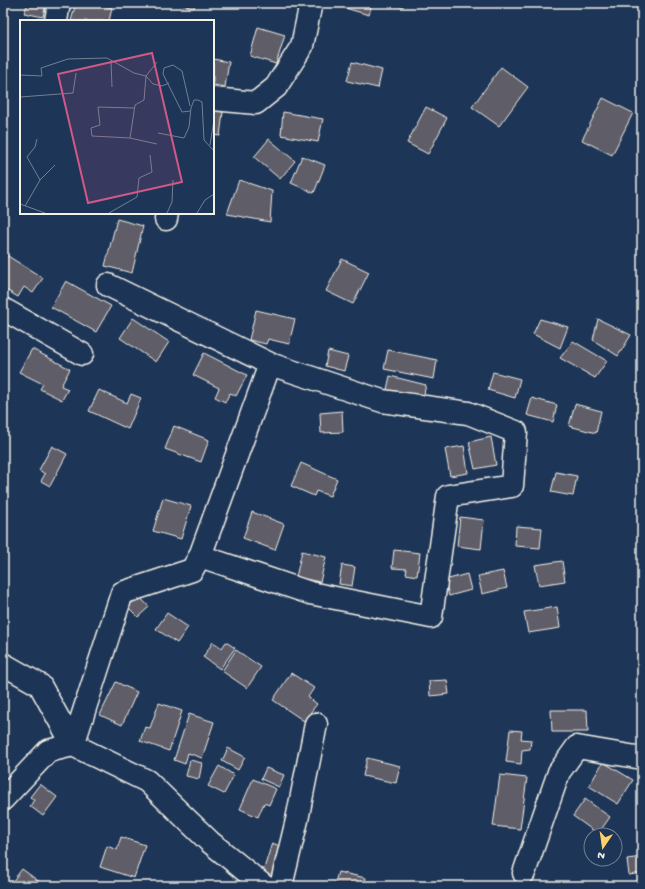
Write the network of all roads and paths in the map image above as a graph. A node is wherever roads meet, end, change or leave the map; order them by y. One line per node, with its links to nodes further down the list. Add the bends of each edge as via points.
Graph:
1 (59, 3): 3 (street)
2 (311, 3): 4 (street, via 302,46 276,87 256,103)
3 (56, 20)
4 (214, 99)
5 (108, 285): 8 (street)
6 (3, 309): 7 (street)
7 (82, 354)
8 (270, 364): 9 (street); 9 (street, via 382,400 468,413 516,432 512,486 448,496 431,617 310,593)
9 (200, 556): 12 (street, via 192,570 122,593)
10 (3, 664): 12 (street, via 40,685)
11 (316, 724): 17 (street)
12 (73, 745): 14 (street, via 48,751); 16 (street, via 146,781 210,842)
13 (642, 758): 15 (street, via 577,747 559,772)
14 (3, 799)
15 (524, 873)
16 (264, 886)
17 (281, 886)

